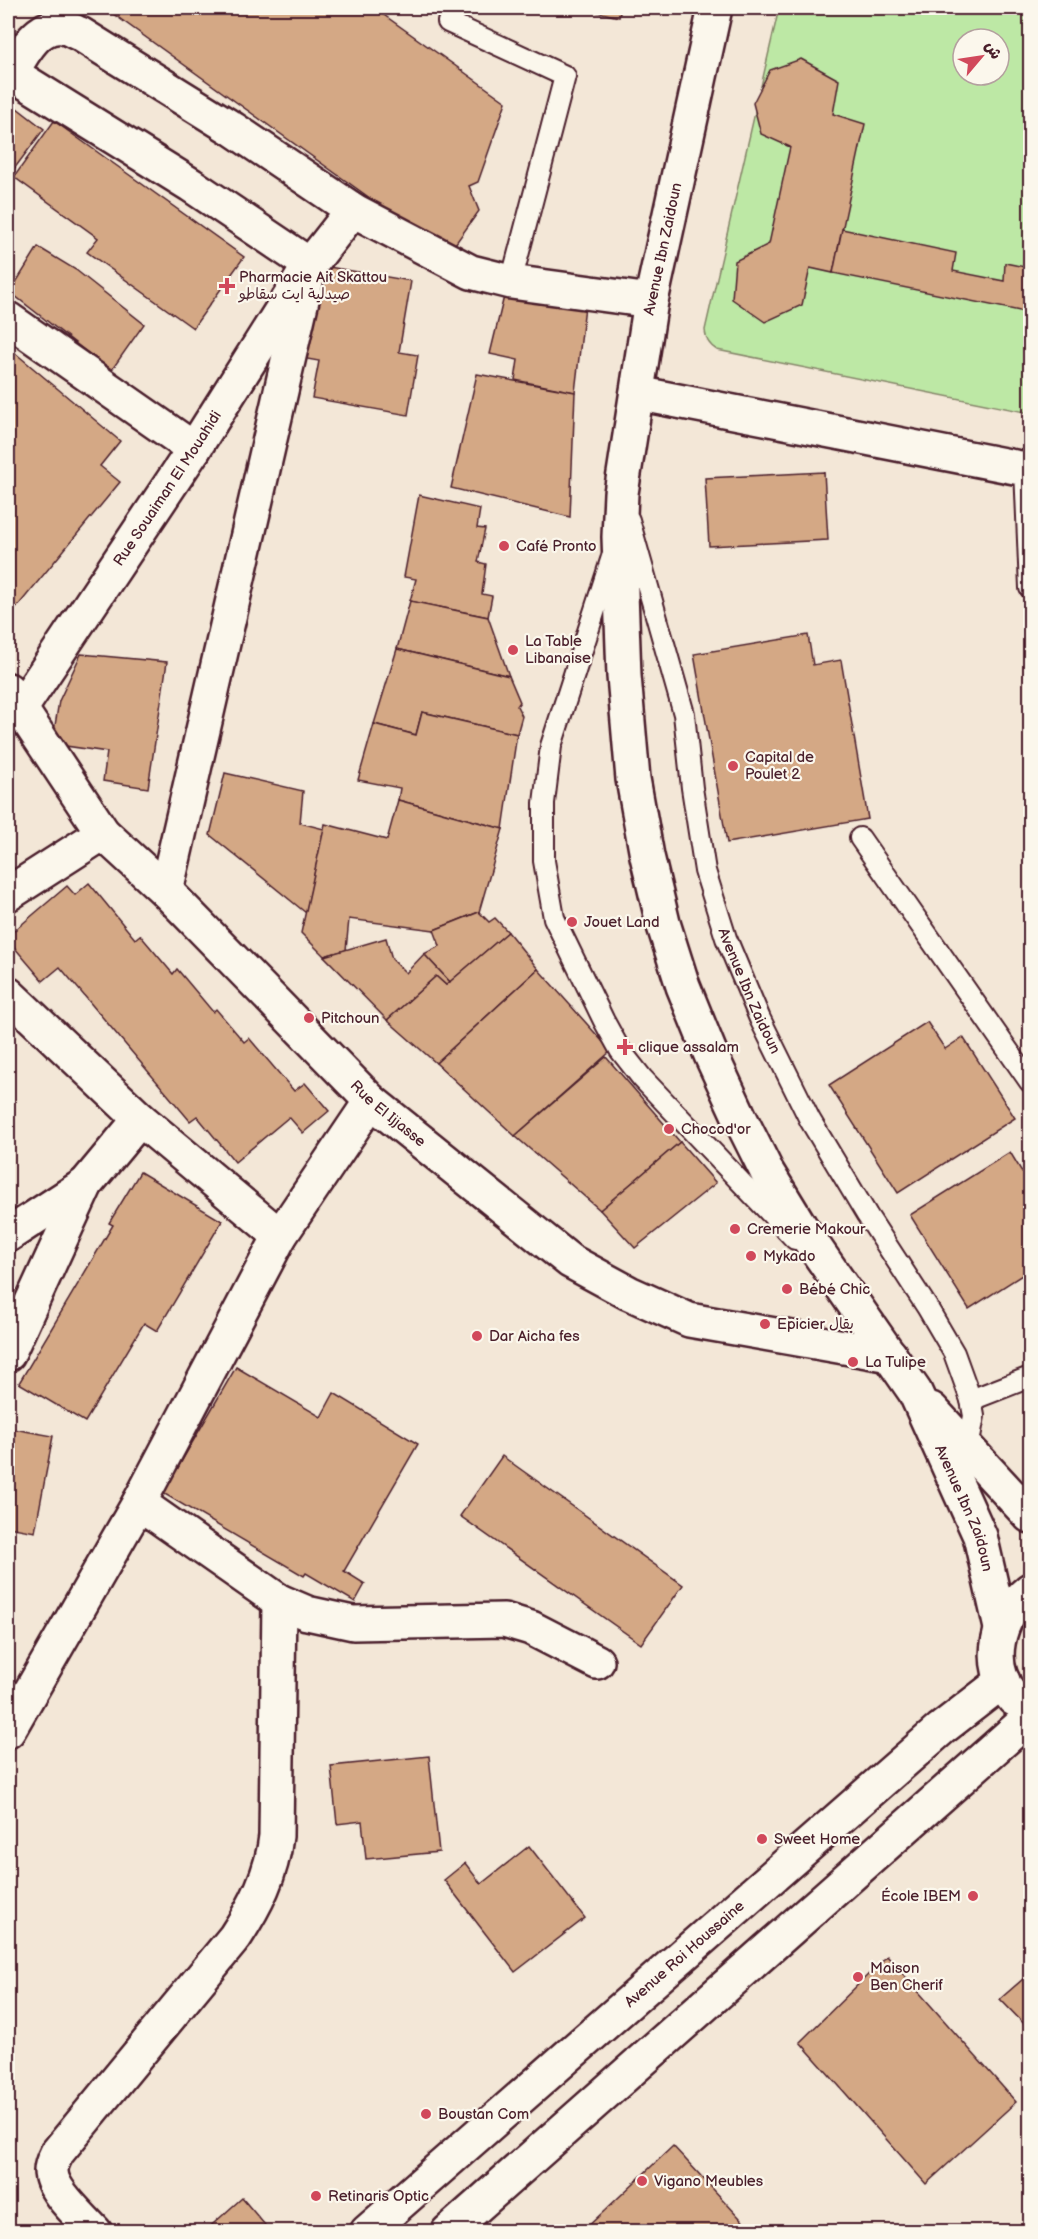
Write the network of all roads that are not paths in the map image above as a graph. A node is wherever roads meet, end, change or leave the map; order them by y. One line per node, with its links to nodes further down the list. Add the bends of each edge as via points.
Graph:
1 (453, 8): 6 (lane, via 448,22 565,76)
2 (716, 8): 7 (street, Avenue Ibn Zaidoun)
3 (9, 76): 4 (street, via 27,45 46,30 62,26 233,129); 5 (street, via 191,185)
4 (353, 210): 5 (street, Rue Souaiman El Mouahidi); 6 (street, via 471,272)
5 (310, 265): 10 (street, Rue Souaiman El Mouahidi); 18 (street)
6 (511, 282): 7 (street)
7 (651, 301): 9 (street, Avenue Ibn Zaidoun)
8 (8, 320): 10 (street)
9 (637, 393): 11 (street); 12 (street, Avenue Ibn Zaidoun)
10 (194, 449): 15 (street, Rue Souaiman El Mouahidi)
11 (1028, 470): 14 (lane)
12 (621, 493): 13 (street, Avenue Ibn Zaidoun); 32 (lane, Avenue Ibn Zaidoun, via 684,714 705,872 726,938 760,1019 810,1120 954,1353)
13 (619, 537): 27 (street, Avenue Ibn Zaidoun, via 633,779 663,923 683,986 740,1118 767,1172); 27 (lane, via 551,746 544,803 544,861 554,918 620,1050 642,1078)
14 (1030, 588)
15 (14, 699): 16 (street, Rue El Ijjasse)
16 (103, 834): 18 (street, Rue El Ijjasse); 19 (street)
17 (860, 838): 21 (lane)
18 (166, 891): 22 (street, Rue El Ijjasse)
19 (8, 894)
20 (8, 994): 23 (street)
21 (1030, 1082)
22 (371, 1101): 26 (street); 29 (street, Rue El Ijjasse, via 570,1261 629,1293 689,1320)
23 (140, 1119): 24 (street); 26 (street)
24 (86, 1184): 25 (street); 28 (street)
25 (8, 1235)
26 (280, 1236): 34 (street)
27 (841, 1287): 29 (street, Avenue Ibn Zaidoun)
28 (8, 1354)
29 (891, 1355): 31 (street, Avenue Ibn Zaidoun)
30 (1030, 1377): 32 (lane)
31 (915, 1392): 33 (street, Avenue Ibn Zaidoun); 38 (street, Avenue Ibn Zaidoun, via 980,1536)
32 (971, 1400): 33 (lane, Avenue Ibn Zaidoun, via 974,1416)
33 (968, 1447): 35 (street, Avenue Ibn Zaidoun)
34 (139, 1503): 37 (street); 42 (street)
35 (1030, 1516)
36 (1030, 1590): 38 (street, via 1010,1611)
37 (279, 1601): 39 (street, via 307,1613 353,1623 504,1620 531,1628); 43 (street, via 276,1836 266,1884 221,1956 57,2153 51,2174 57,2189)
38 (1001, 1628): 40 (street, via 997,1660)
39 (597, 1662)
40 (1003, 1681): 41 (street, via 1005,1690); 44 (street, Avenue Roi Houssaine, via 923,1745)
41 (1030, 1716): 45 (street)
42 (8, 1731)
43 (95, 2232)
44 (368, 2232)
45 (448, 2232)

